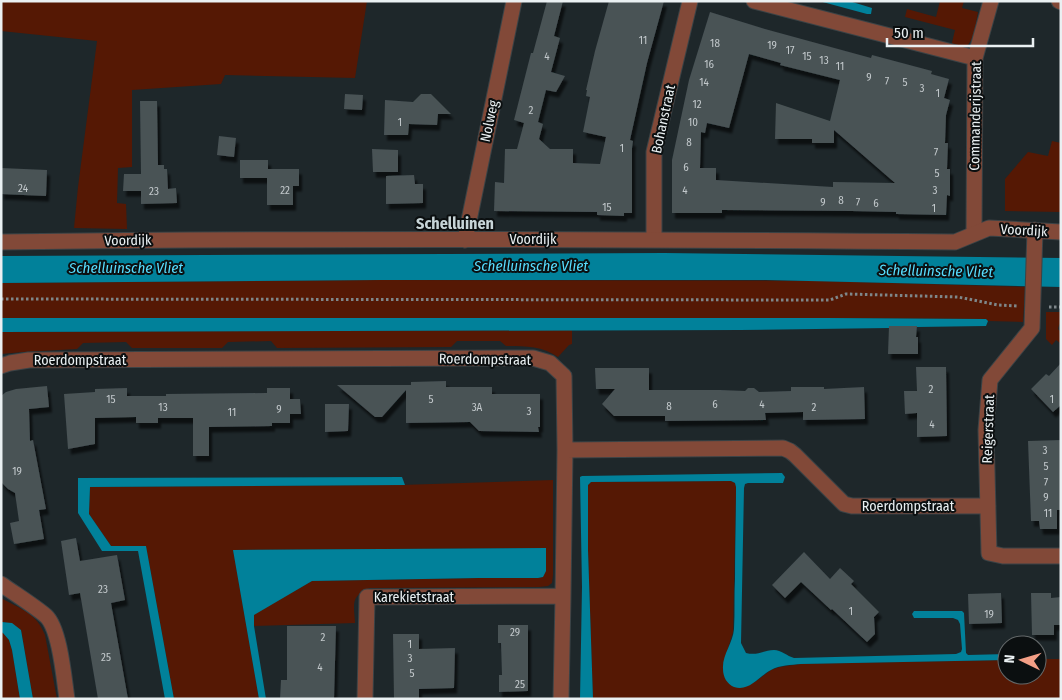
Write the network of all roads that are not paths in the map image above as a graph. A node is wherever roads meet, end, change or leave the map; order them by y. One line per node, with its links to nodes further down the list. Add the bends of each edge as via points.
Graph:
1 (514, 1): 10 (street, Nolweg)
2 (690, 1): 9 (street, Bohanstraat, via 654,152)
3 (754, 1): 5 (street)
4 (991, 1): 5 (street, Commanderijstraat)
5 (975, 58): 8 (street, Commanderijstraat)
6 (1035, 230): 7 (street, Voordijk); 8 (street, Voordijk, via 989,228); 14 (street, Reigerstraat, via 1032,328 990,380 986,430)
7 (1061, 232)
8 (974, 233): 9 (street, Voordijk, via 955,242)
9 (654, 239): 10 (street, Voordijk)
10 (465, 240): 11 (street, Voordijk)
11 (1, 242)
12 (1, 366): 13 (street, Roerdompstraat, via 29,360 533,358 550,363 564,376)
13 (565, 450): 14 (street, Roerdompstraat, via 783,448 795,455 844,504); 17 (street)
14 (988, 506): 15 (street, Reigerstraat, via 989,553)
15 (1061, 556)
16 (1, 584): 18 (street, via 47,617 53,626)
17 (564, 596): 19 (street, Karekietstraat, via 366,597); 20 (street)
18 (67, 699)
19 (365, 699)
20 (561, 699)

